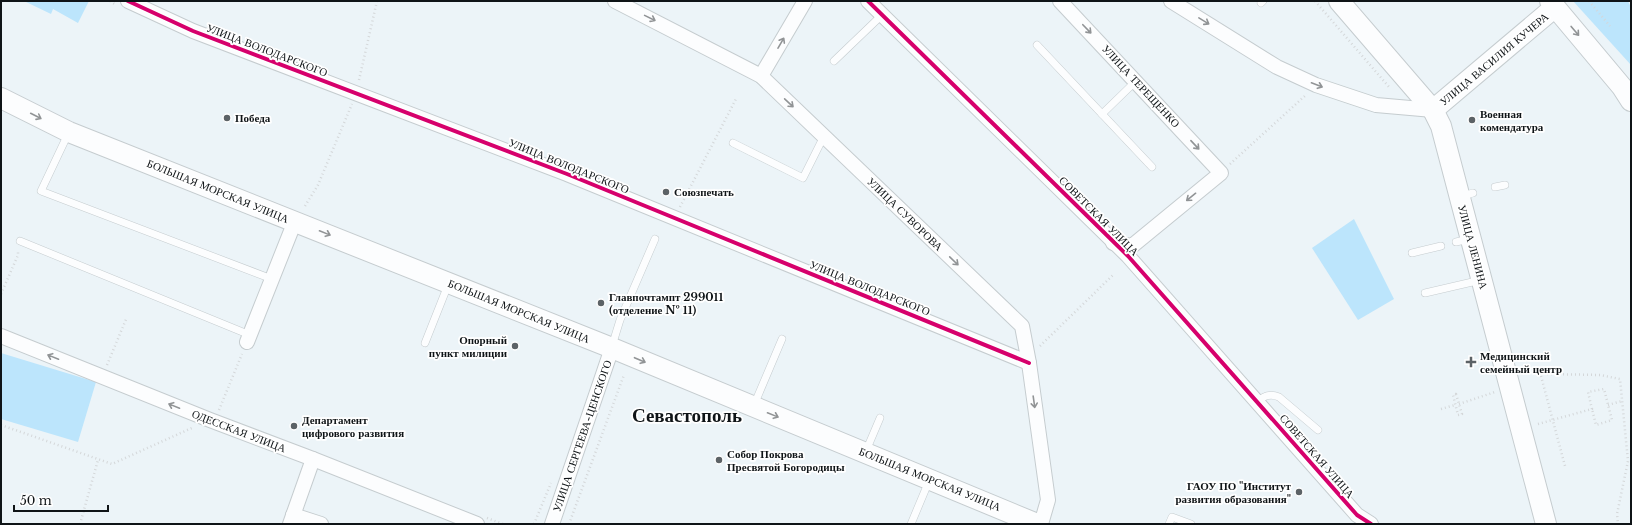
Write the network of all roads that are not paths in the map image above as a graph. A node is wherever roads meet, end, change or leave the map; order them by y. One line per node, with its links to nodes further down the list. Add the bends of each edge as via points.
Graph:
1 (128, 1): 39 (street, УЛИЦА ВОЛОДАРСКОГО, via 193,32 559,171)
2 (615, 1): 12 (street, УЛИЦА СУВОРОВА, one-way to 12)
3 (805, 1): 12 (street, one-way to 3)
4 (868, 1): 9 (street, СОВЕТСКАЯ УЛИЦА)
5 (1060, 1): 13 (street, УЛИЦА ТЕРЕЩЕНКО, one-way to 13)
6 (1171, 1): 16 (street, УЛИЦА ВАСИЛИЯ КУЧЕРА, one-way to 16, via 1277,67 1316,85 1376,105)
7 (1339, 1): 16 (main road, УЛИЦА ЛЕНИНА)
8 (1552, 4): 14 (main road, one-way to 14); 16 (main road, УЛИЦА ВАСИЛИЯ КУЧЕРА)
9 (882, 15): 11 (lane); 27 (street, СОВЕТСКАЯ УЛИЦА)
10 (1037, 45): 17 (lane)
11 (834, 61)
12 (761, 76): 19 (street, УЛИЦА СУВОРОВА, one-way to 19)
13 (1137, 81): 17 (lane); 27 (street, УЛИЦА ТЕРЕЩЕНКО, one-way to 27, via 1221,173 1132,246)
14 (1626, 94)
15 (1, 98): 18 (main road, БОЛЬШАЯ МОРСКАЯ УЛИЦА, one-way to 18)
16 (1433, 110): 31 (main road, УЛИЦА ЛЕНИНА, via 1466,195 1465,237)
17 (1102, 114): 21 (lane)
18 (69, 132): 24 (main road, БОЛЬШАЯ МОРСКАЯ УЛИЦА); 30 (lane, via 41,190)
19 (824, 136): 20 (lane, via 803,178); 39 (street, УЛИЦА СУВОРОВА, one-way to 39, via 1022,326)
20 (734, 143)
21 (1152, 167)
22 (1504, 185): 23 (lane)
23 (1495, 187)
24 (300, 214): 30 (street); 32 (main road, БОЛЬШАЯ МОРСКАЯ УЛИЦА, one-way to 32)
25 (654, 239): 38 (lane, via 620,320)
26 (19, 243): 35 (lane)
27 (1113, 243): 40 (street, СОВЕТСКАЯ УЛИЦА, via 1128,256)
28 (1441, 246): 29 (lane)
29 (1412, 253)
30 (272, 279): 35 (street)
31 (1481, 280): 33 (lane); 58 (main road, УЛИЦА ЛЕНИНА)
32 (449, 283): 37 (lane); 38 (main road, БОЛЬШАЯ МОРСКАЯ УЛИЦА)
33 (1425, 293)
34 (1, 336): 45 (street, ОДЕССКАЯ УЛИЦА, one-way to 34)
35 (248, 339)
36 (782, 339): 41 (lane)
37 (425, 343)
38 (612, 348): 41 (main road, БОЛЬШАЯ МОРСКАЯ УЛИЦА, one-way to 41); 51 (street, УЛИЦА СЕРГЕЕВА-ЦЕНСКОГО)
39 (1029, 363): 54 (street, УЛИЦА СУВОРОВА, one-way to 54, via 1048,500)
40 (1257, 401): 43 (lane, via 1267,394 1273,394); 57 (street, СОВЕТСКАЯ УЛИЦА, via 1357,515)
41 (754, 408): 44 (main road, БОЛЬШАЯ МОРСКАЯ УЛИЦА, one-way to 44)
42 (880, 418): 44 (lane)
43 (1318, 430)
44 (866, 453): 46 (main road, БОЛЬШАЯ МОРСКАЯ УЛИЦА)
45 (313, 459): 47 (street); 48 (street, ОДЕССКАЯ УЛИЦА)
46 (930, 479): 52 (lane); 53 (main road, БОЛЬШАЯ МОРСКАЯ УЛИЦА)
47 (292, 520): 49 (street)
48 (459, 521): 50 (street, ОДЕССКАЯ УЛИЦА)
49 (321, 524)
50 (477, 524)
51 (552, 524)
52 (911, 524)
53 (1037, 524)
54 (1040, 524)
55 (1169, 524): 56 (lane, via 1172,517)
56 (1191, 524)
57 (1371, 524)
58 (1546, 524)

